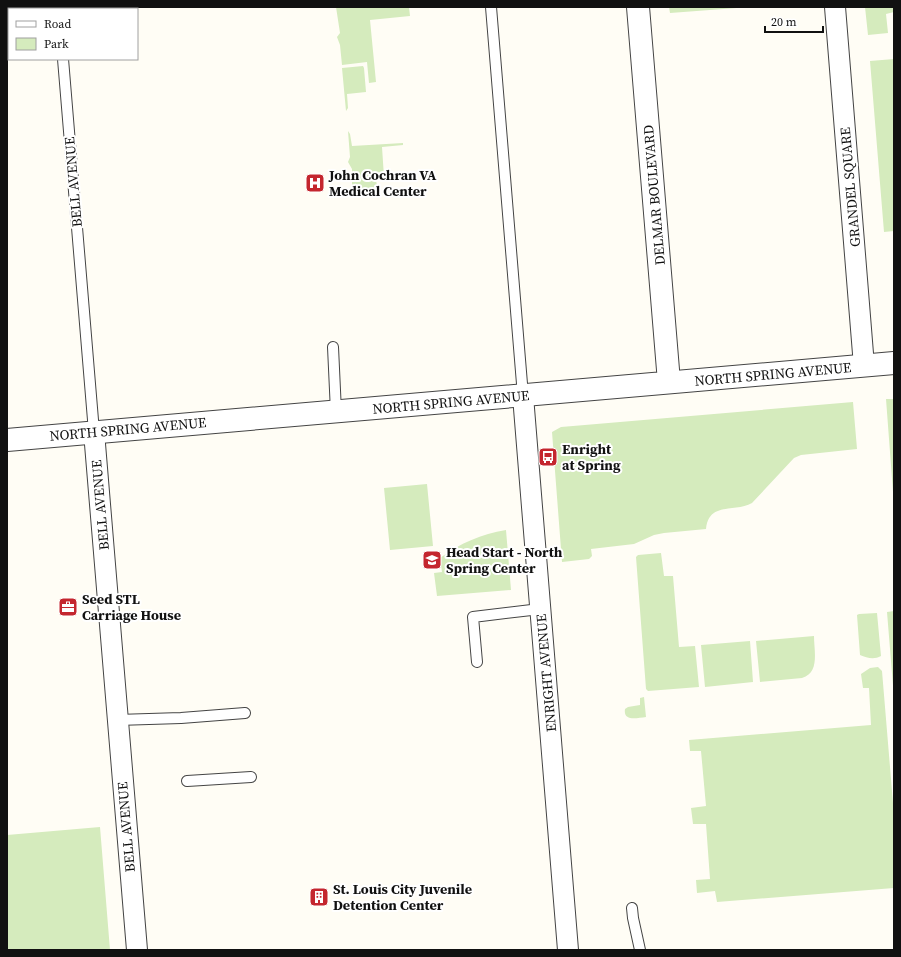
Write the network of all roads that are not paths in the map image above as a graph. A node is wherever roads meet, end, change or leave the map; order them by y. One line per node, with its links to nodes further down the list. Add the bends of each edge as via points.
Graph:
1 (491, 7): 9 (lane)
2 (638, 7): 8 (street, DELMAR BOULEVARD)
3 (835, 7): 7 (street, GRANDEL SQUARE)
4 (63, 60): 11 (lane, BELL AVENUE)
5 (333, 347): 10 (lane)
6 (894, 363): 7 (street, NORTH SPRING AVENUE)
7 (864, 366): 8 (street, NORTH SPRING AVENUE)
8 (669, 382): 9 (street, NORTH SPRING AVENUE)
9 (523, 396): 10 (street, NORTH SPRING AVENUE); 13 (street, ENRIGHT AVENUE)
10 (336, 412): 11 (street, NORTH SPRING AVENUE)
11 (94, 432): 12 (street, NORTH SPRING AVENUE); 16 (street, BELL AVENUE)
12 (7, 440)
13 (540, 609): 14 (lane, via 473,617); 21 (street, ENRIGHT AVENUE)
14 (477, 662)
15 (245, 713): 16 (lane)
16 (118, 720): 20 (street, BELL AVENUE)
17 (251, 777): 18 (lane)
18 (188, 781)
19 (632, 908): 22 (lane)
20 (137, 950)
21 (568, 950)
22 (640, 950)

